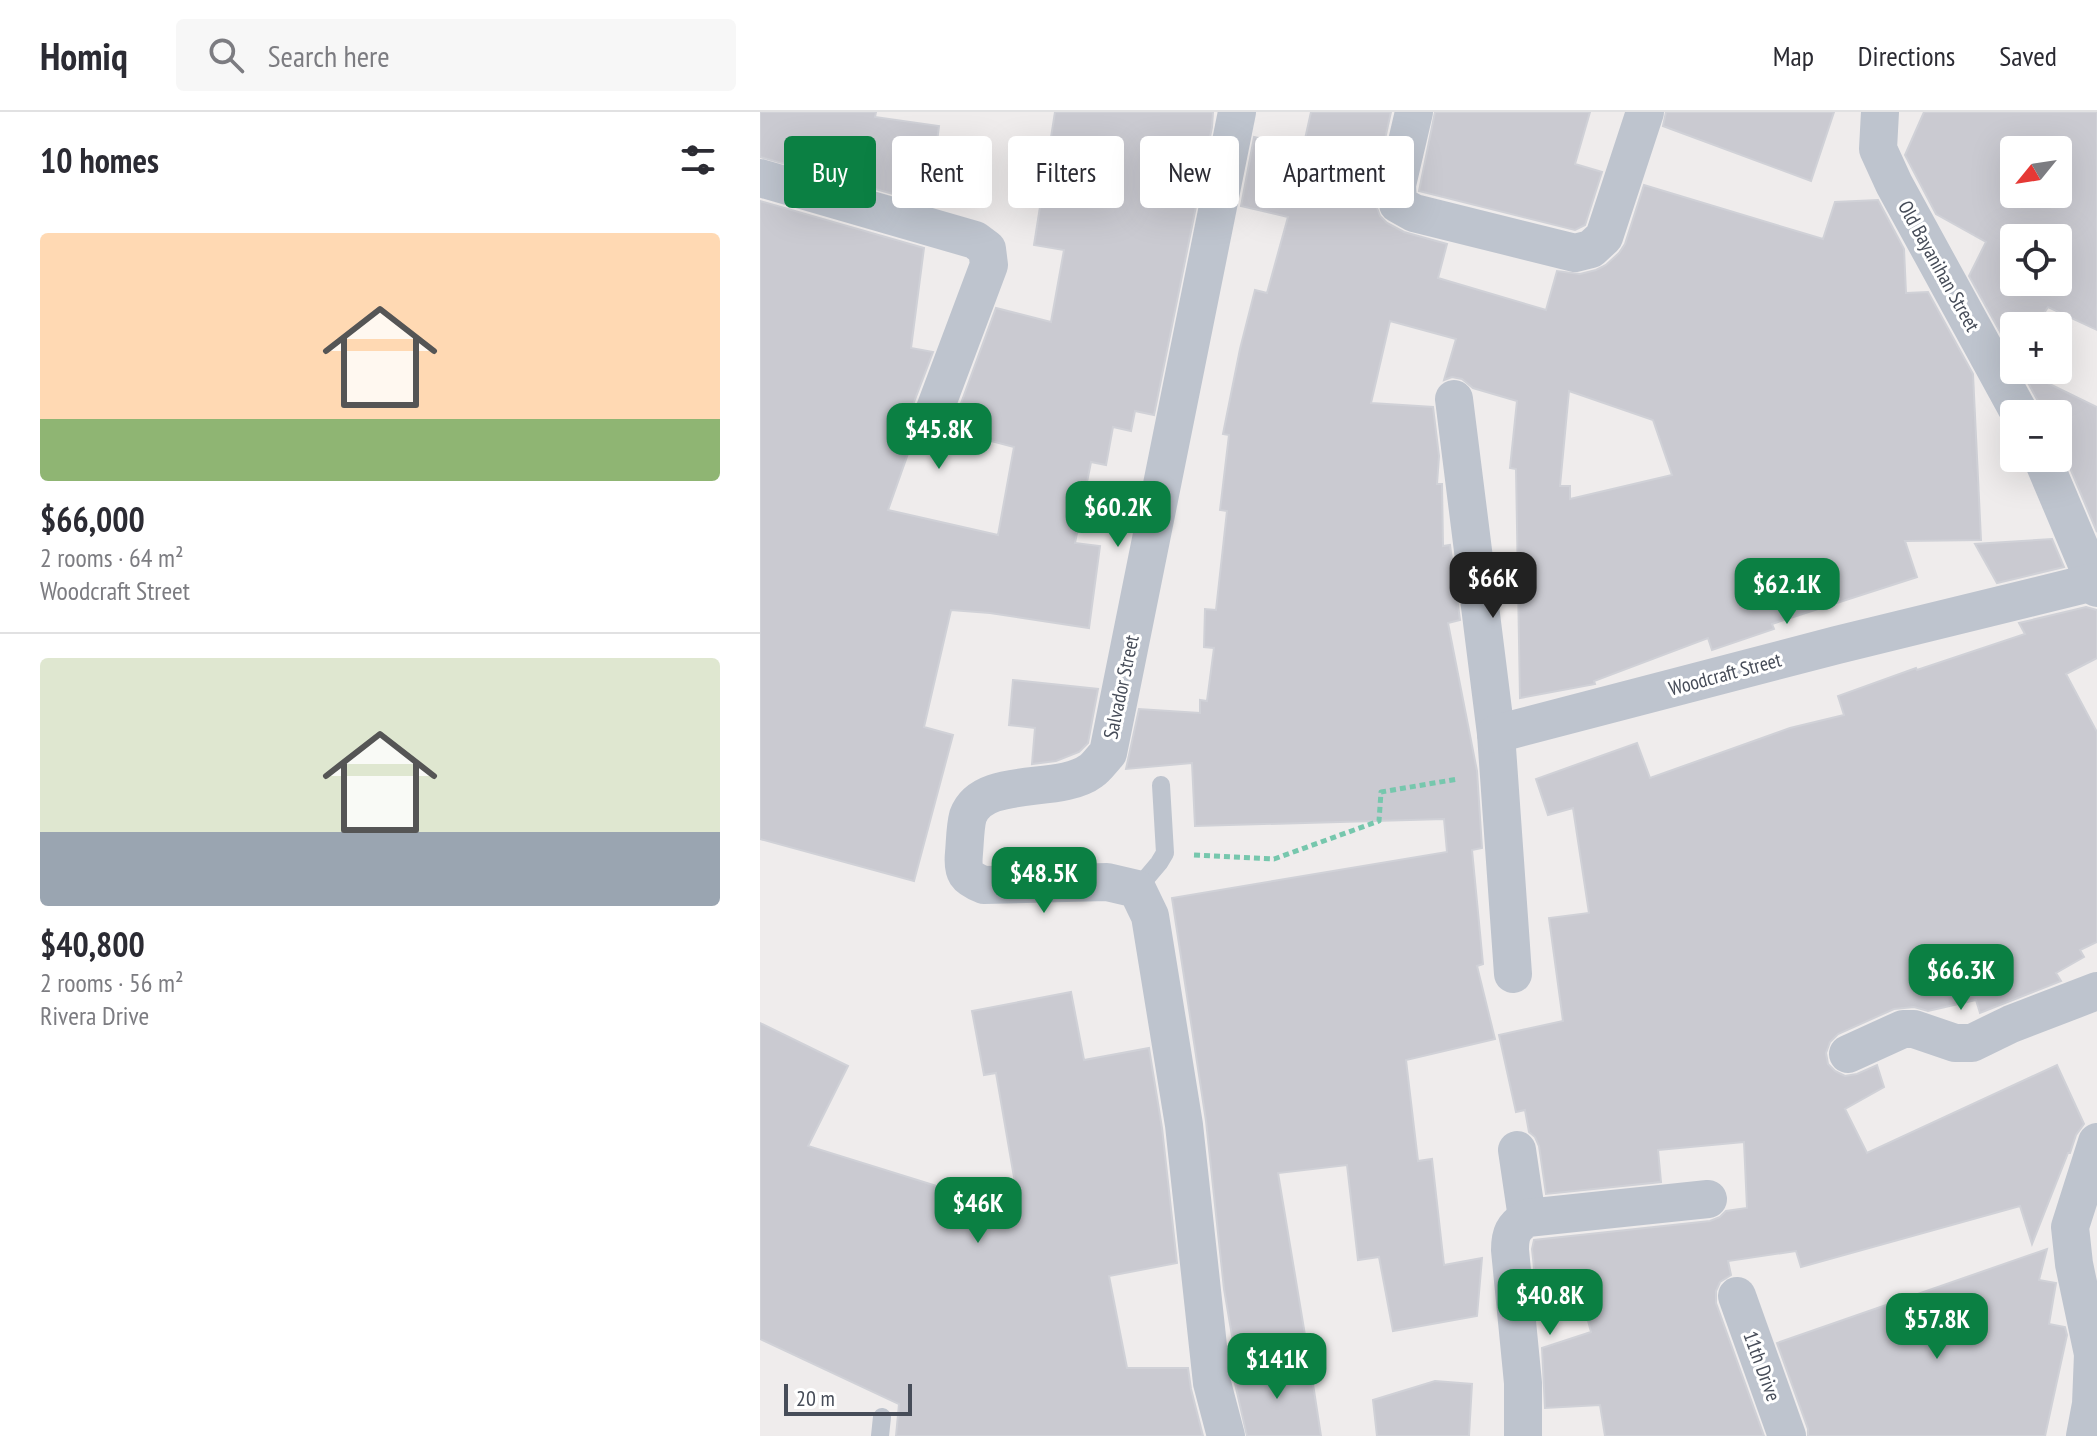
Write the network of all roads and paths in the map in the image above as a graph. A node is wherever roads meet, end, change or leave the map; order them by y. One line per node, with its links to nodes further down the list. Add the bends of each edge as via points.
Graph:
1 (1237, 112): 14 (street, Salvador Street, via 1108,753 1091,771 1066,783 996,791 978,801 969,816 962,867 970,880 984,885 1107,882)
2 (1414, 112): 3 (street, via 1397,185 1398,204 1414,213 1575,253 1591,249 1604,237)
3 (1645, 112)
4 (1880, 112): 7 (street, Old Bayanihan Street, via 1878,149 1894,184)
5 (760, 178): 8 (street, via 975,240 987,249 989,265)
6 (1454, 399): 11 (street)
7 (2012, 400)
8 (932, 417)
9 (2048, 472): 10 (street)
10 (2096, 585): 11 (street, Woodcraft Street, via 1837,645)
11 (1497, 745): 13 (path, via 1476,776 1381,792 1379,821 1274,859); 15 (street)
12 (1161, 785): 13 (lane)
13 (1165, 853): 14 (lane)
14 (1137, 889): 23 (street, via 1150,916 1184,1125 1212,1383)
15 (1513, 974)
16 (2097, 991): 17 (street, via 1972,1043 1903,1029)
17 (1848, 1054)
18 (2097, 1142): 26 (street, via 2070,1227 2093,1354)
19 (1517, 1150): 21 (street)
20 (1708, 1199): 21 (street)
21 (1522, 1221): 24 (street, via 1510,1235 1510,1250)
22 (1737, 1296): 25 (street, 11th Drive)
23 (1226, 1436)
24 (1523, 1436)
25 (1787, 1436)
26 (2085, 1436)

